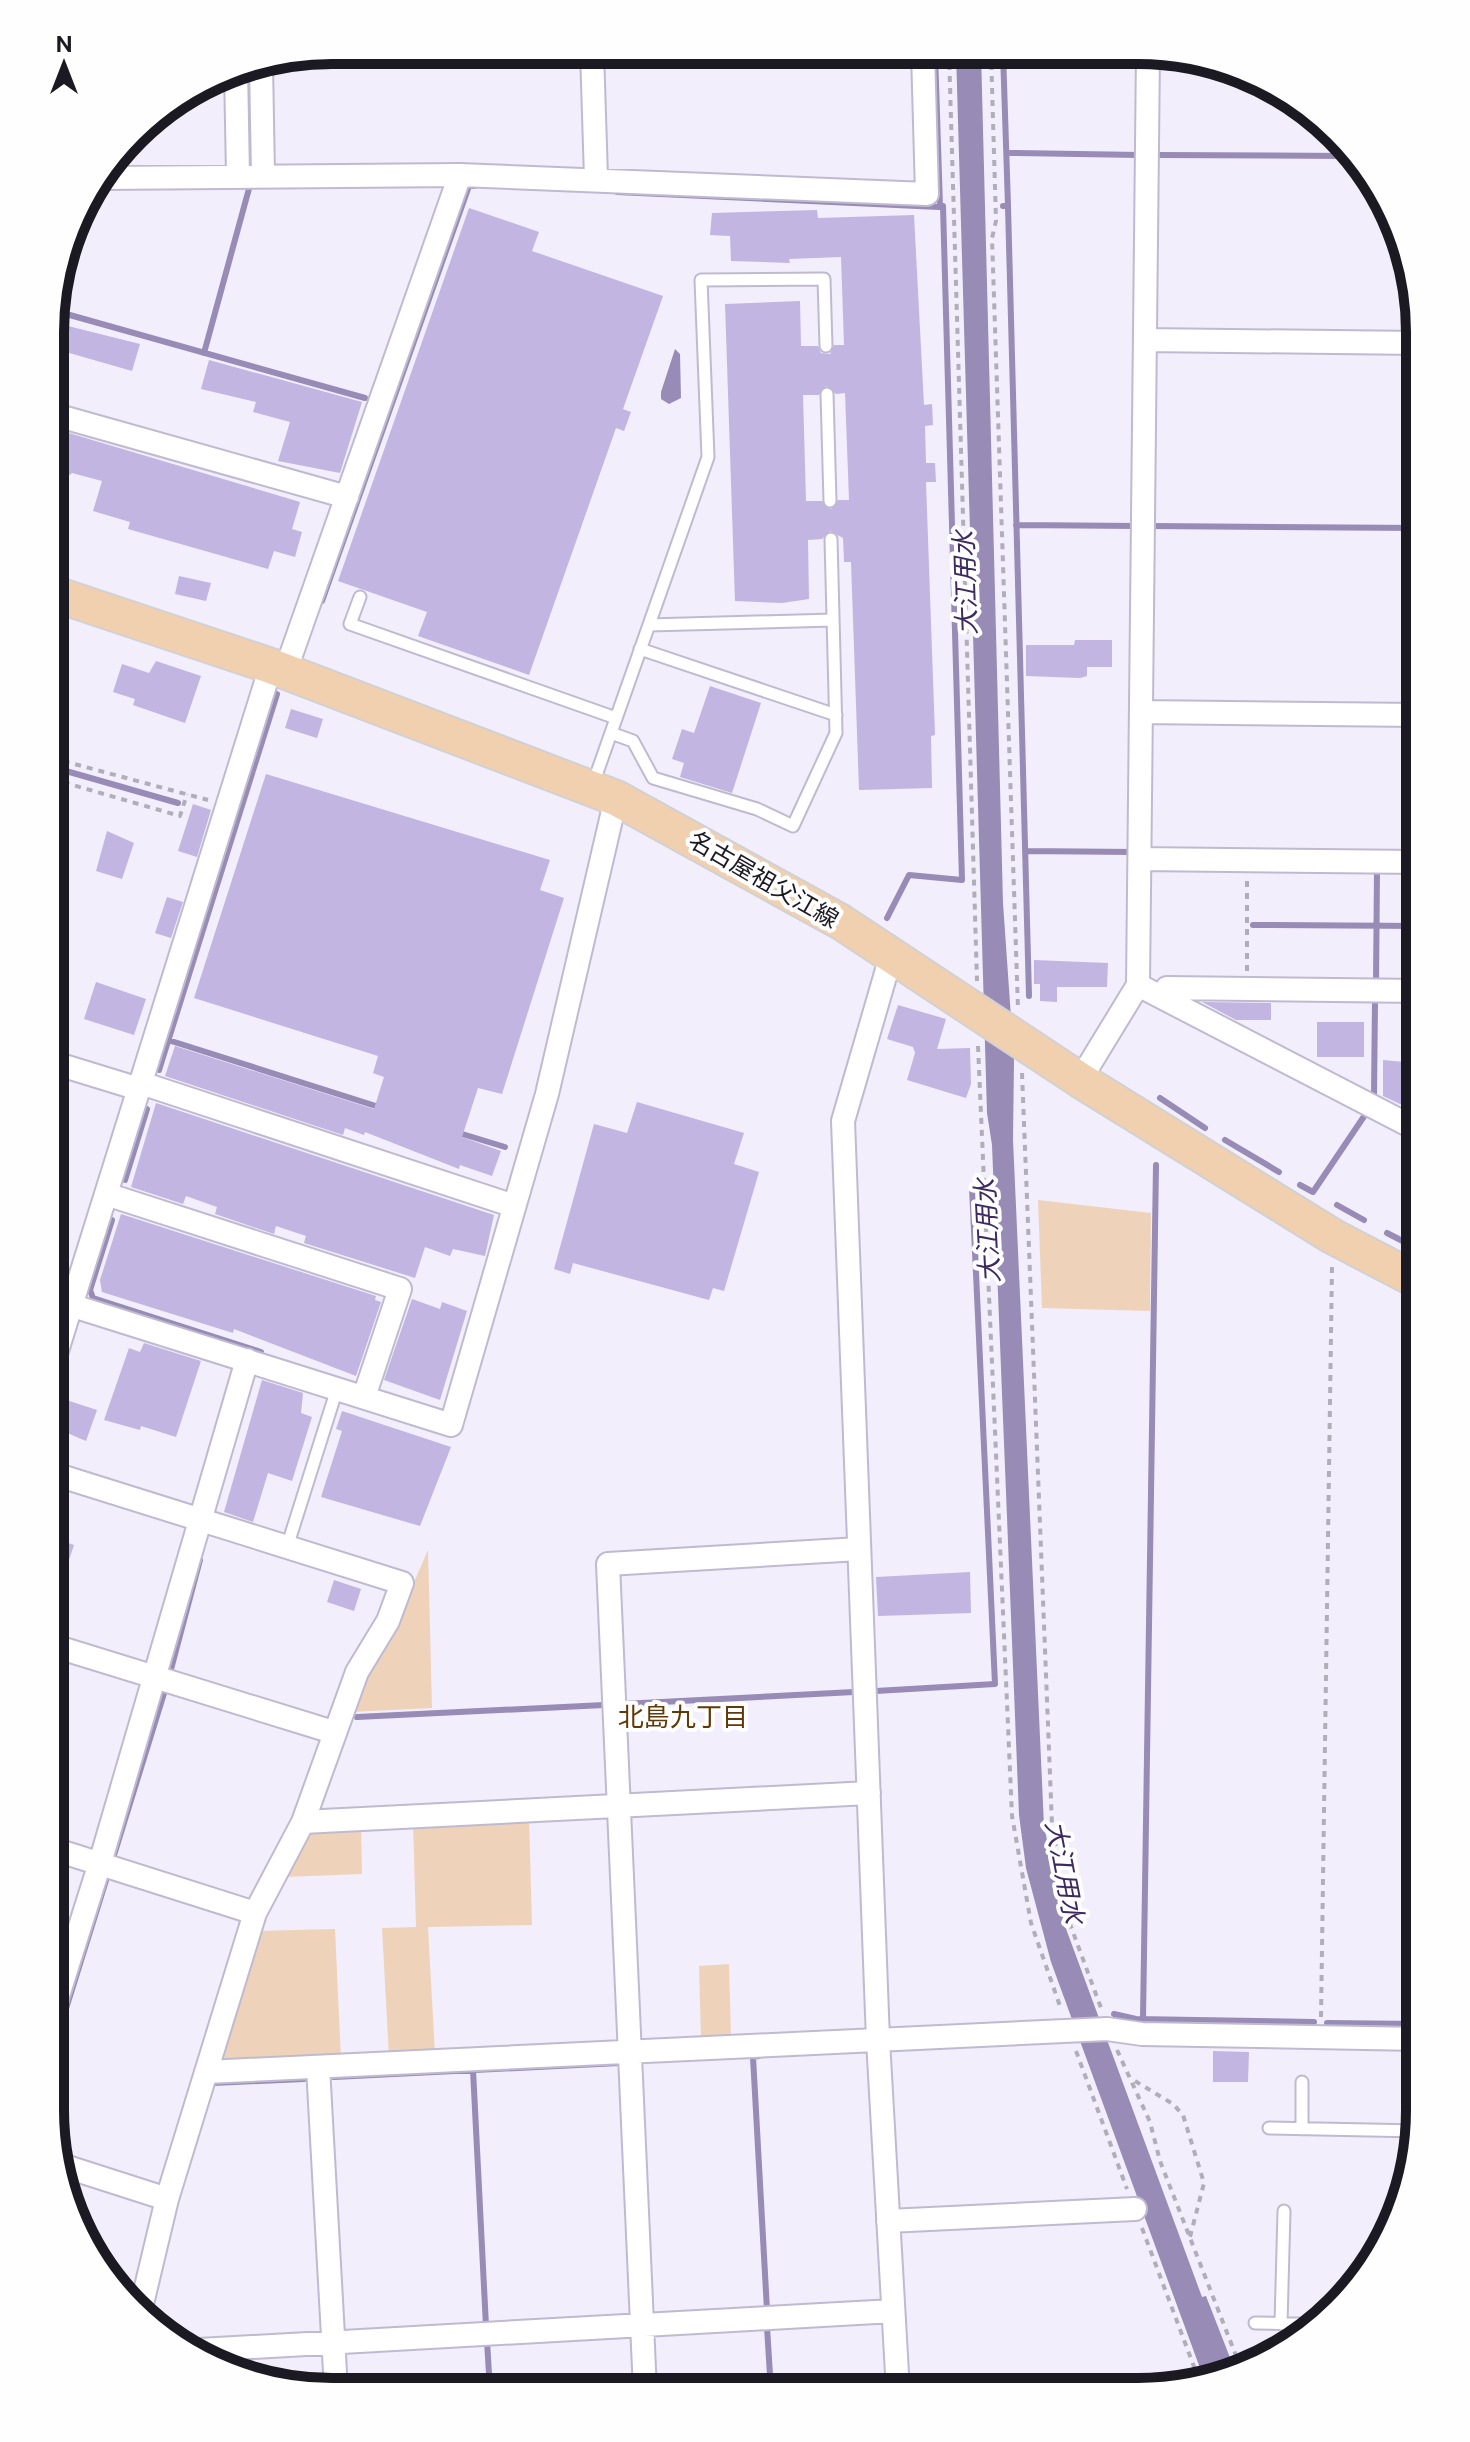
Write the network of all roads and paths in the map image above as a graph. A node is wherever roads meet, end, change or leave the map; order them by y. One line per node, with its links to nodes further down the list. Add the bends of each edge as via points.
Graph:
1 (923, 64): 12 (street, via 927,194)
2 (949, 64): 45 (path)
3 (991, 64): 46 (path, via 996,221 992,238)
4 (592, 65): 12 (street)
5 (1148, 65): 13 (street)
6 (261, 74): 9 (street)
7 (236, 82): 8 (street)
8 (238, 175): 9 (street); 11 (street)
9 (263, 175): 10 (street)
10 (460, 175): 12 (street); 18 (street)
11 (113, 178)
12 (596, 178)
13 (1145, 340): 14 (street); 27 (street)
14 (1406, 343)
15 (826, 346): 24 (lane, via 824,279 701,280 708,457)
16 (827, 394): 19 (lane)
17 (64, 417): 18 (street)
18 (347, 497): 26 (street)
19 (830, 501)
20 (831, 539): 23 (lane)
21 (64, 597): 26 (main road, 名古屋祖父江線)
22 (360, 597): 30 (lane, via 350,624)
23 (833, 620): 24 (lane); 28 (lane)
24 (649, 625): 25 (lane)
25 (640, 649): 28 (lane); 30 (lane)
26 (278, 669): 34 (main road, 名古屋祖父江線); 36 (street)
27 (1141, 712): 29 (street); 37 (street)
28 (836, 715): 31 (lane, via 836,733 793,826 757,809 653,778 633,741)
29 (1406, 715)
30 (616, 718): 31 (lane)
31 (611, 733): 34 (lane)
32 (64, 761): 35 (path)
33 (64, 782): 35 (path, via 180,816)
34 (604, 793): 40 (main road, 名古屋祖父江線, via 774,884); 52 (street, via 547,1094)
35 (187, 794): 36 (path)
36 (227, 805): 49 (street)
37 (1140, 859): 38 (street); 41 (street)
38 (1247, 860): 39 (street); 42 (path)
39 (1406, 862)
40 (891, 956): 45 (main road, 名古屋祖父江線); 63 (street, via 843,1121)
41 (1138, 985): 44 (street); 48 (street)
42 (1247, 989): 43 (street); 44 (street, via 1167,988)
43 (1406, 991)
44 (1163, 997): 50 (street)
45 (979, 1014): 46 (main road, 名古屋祖父江線); 75 (path, via 979,1112 1012,1816 1031,1923)
46 (1019, 1040): 48 (main road, 名古屋祖父江線); 74 (path, via 1052,1825 1070,1924)
47 (64, 1066): 49 (street)
48 (1080, 1080): 53 (main road, 名古屋祖父江線)
49 (140, 1086): 51 (street); 52 (street)
50 (1406, 1123)
51 (106, 1194): 55 (street); 59 (street, via 400,1289)
52 (514, 1206): 59 (street, via 451,1425)
53 (1332, 1236): 54 (main road, 名古屋祖父江線); 76 (path)
54 (1405, 1274)
55 (64, 1295)
56 (64, 1303): 57 (street)
57 (247, 1360): 58 (street); 61 (street)
58 (337, 1389): 59 (street); 62 (lane)
59 (364, 1397)
60 (64, 1477): 61 (street)
61 (199, 1520): 62 (street); 65 (street)
62 (287, 1547): 66 (street, via 402,1583)
63 (859, 1549): 67 (street); 68 (street, via 608,1564)
64 (64, 1649): 65 (street)
65 (153, 1676): 66 (street); 71 (street)
66 (333, 1732): 69 (street)
67 (869, 1793): 68 (street); 78 (street)
68 (619, 1806): 69 (street); 79 (street)
69 (303, 1822): 72 (street)
70 (64, 1852): 71 (street)
71 (100, 1863): 72 (street); 73 (street)
72 (255, 1913): 81 (street)
73 (64, 1977)
74 (1108, 2029): 75 (street); 76 (street); 82 (path)
75 (1070, 2031): 78 (street); 89 (path)
76 (1321, 2037): 77 (street)
77 (1405, 2039)
78 (878, 2040): 79 (street); 91 (street)
79 (629, 2052): 80 (street); 98 (street)
80 (318, 2067): 81 (street); 99 (street)
81 (206, 2072): 88 (street)
82 (1132, 2079): 92 (path); 92 (path, via 1183,2115 1204,2183)
83 (1302, 2082): 85 (lane)
84 (1269, 2128): 85 (lane)
85 (1302, 2129): 86 (lane)
86 (1405, 2131)
87 (71, 2168): 88 (street)
88 (167, 2199): 93 (street)
89 (1135, 2209): 91 (street); 102 (path)
90 (1284, 2211): 96 (lane)
91 (888, 2221): 94 (street)
92 (1190, 2238): 101 (path)
93 (143, 2299)
94 (893, 2311): 98 (street); 105 (street)
95 (1255, 2323): 96 (lane)
96 (1281, 2324): 97 (lane)
97 (1299, 2324)
98 (641, 2325): 99 (street); 104 (street)
99 (333, 2342): 100 (street); 103 (street)
100 (212, 2349)
101 (1237, 2359)
102 (1196, 2372)
103 (335, 2378)
104 (644, 2378)
105 (897, 2378)

